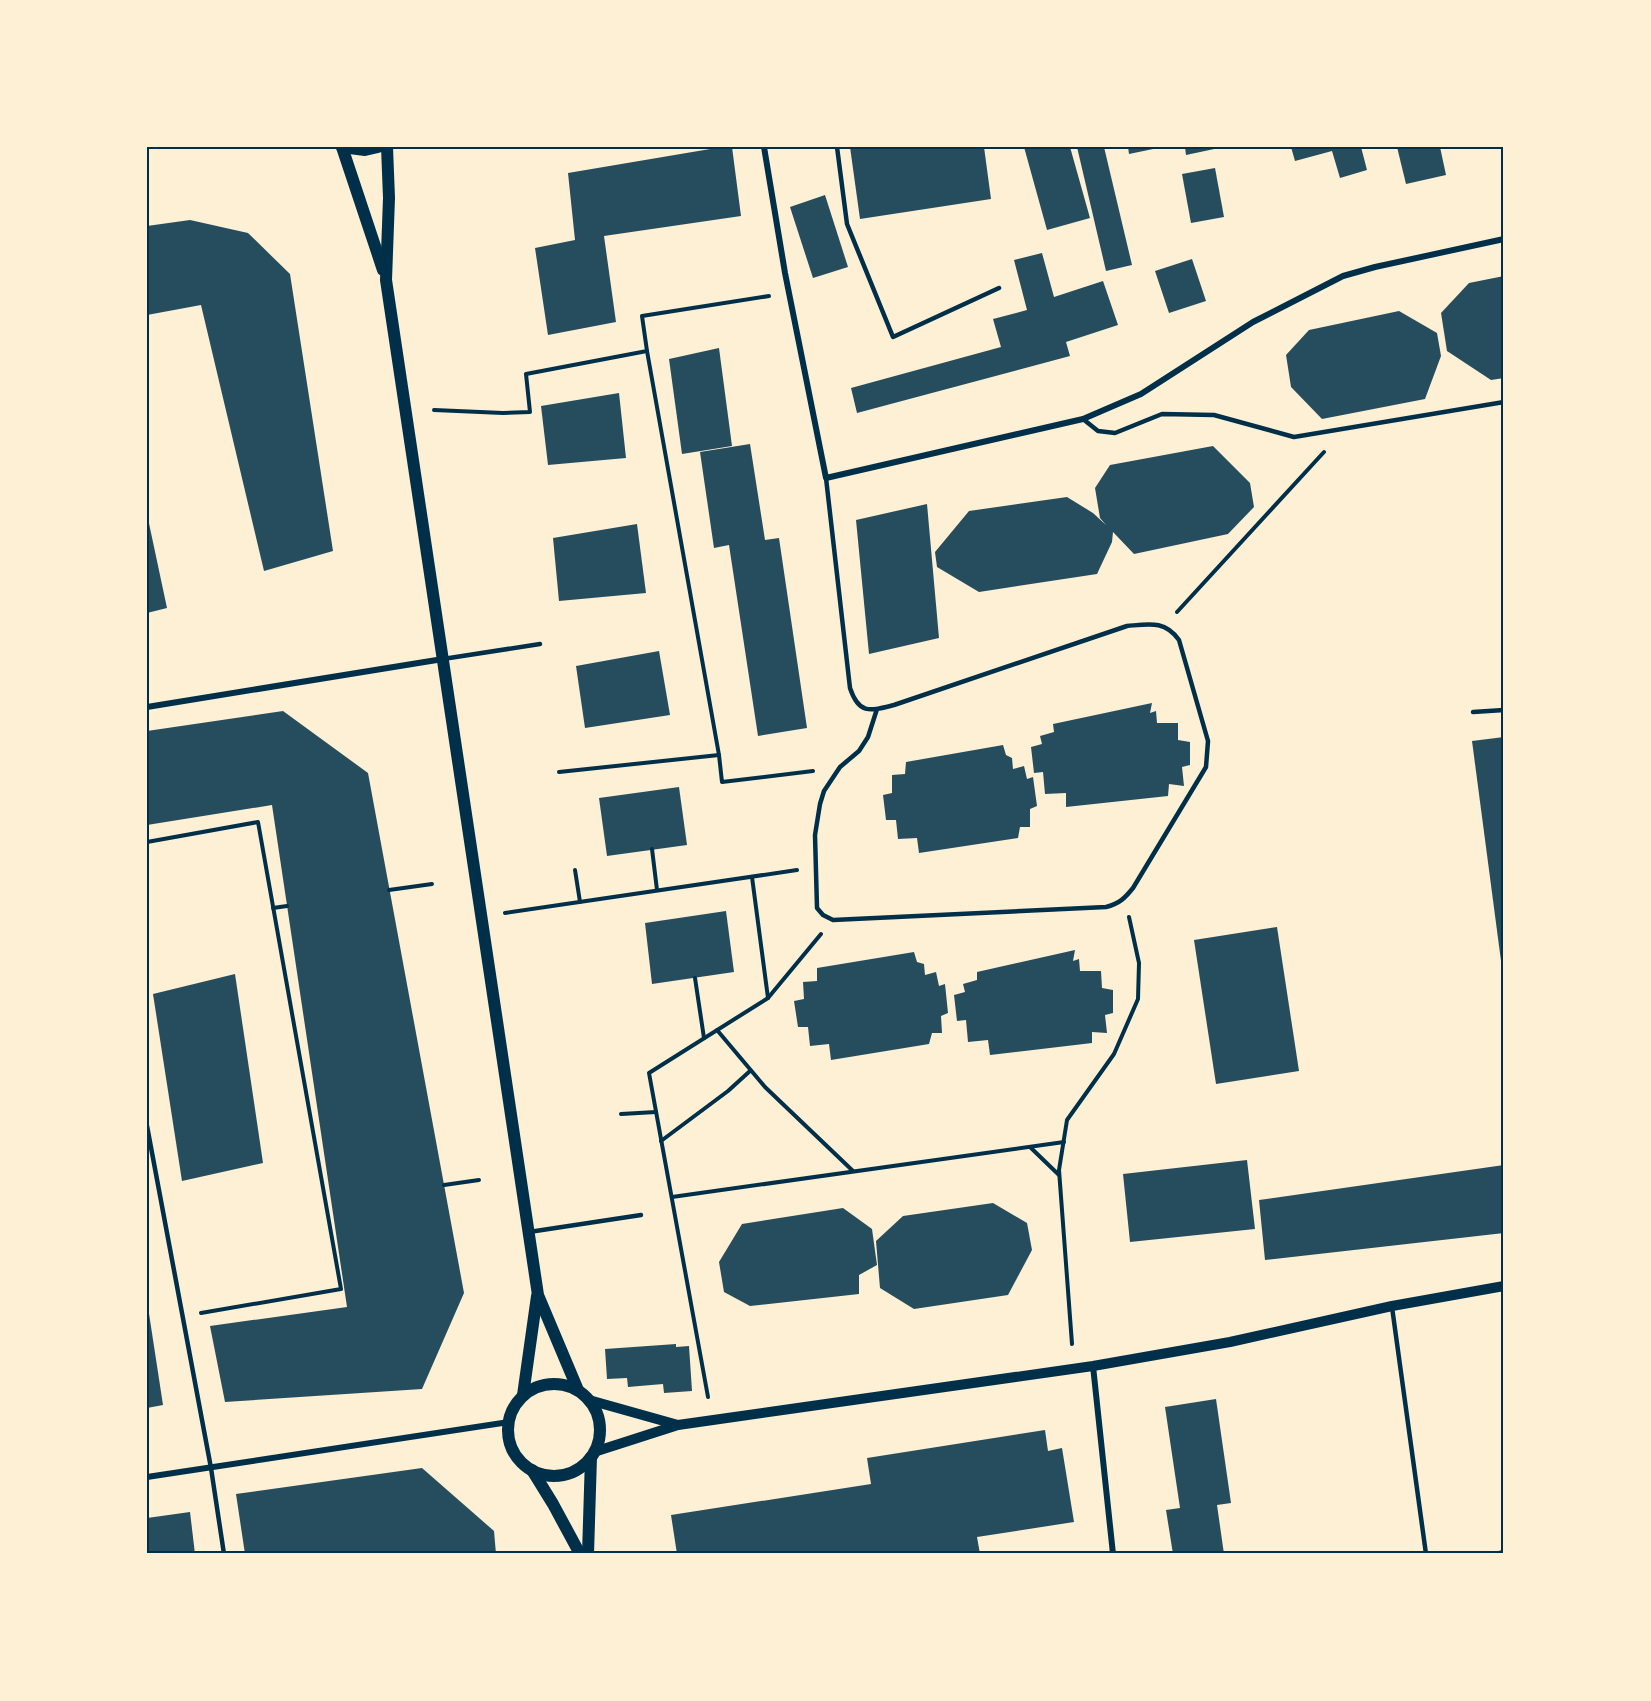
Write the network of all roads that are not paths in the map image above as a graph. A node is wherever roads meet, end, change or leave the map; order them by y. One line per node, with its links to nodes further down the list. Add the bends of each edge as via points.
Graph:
1 (342, 147): 2 (main road); 7 (main road)
2 (378, 147)
3 (387, 147): 7 (main road)
4 (764, 147): 11 (street)
5 (837, 147): 8 (lane, via 847,224 893,337)
6 (1504, 239): 10 (street, via 1343,276 1253,322 1141,394)
7 (386, 280): 13 (main road)
8 (999, 288)
9 (1504, 402): 10 (lane, via 1294,437 1214,415 1162,414 1115,433 1098,431)
10 (1083, 419): 11 (street)
11 (826, 478): 15 (lane, via 850,688 855,701 864,708)
12 (540, 644): 13 (lane)
13 (443, 659): 14 (street); 20 (main road)
14 (147, 707)
15 (877, 709): 15 (lane, via 868,737 840,767 820,804 815,835 817,908 833,920 1117,904 1125,898 1206,767 1208,741 1179,640 1164,626 1127,626)
16 (1504, 710): 17 (lane)
17 (1473, 712)
18 (147, 1126): 31 (lane)
19 (640, 1215): 20 (lane)
20 (529, 1232): 22 (main road)
21 (1504, 1286): 23 (street)
22 (538, 1295): 25 (main road); 26 (main road)
23 (1392, 1306): 24 (street, via 1230,1342); 39 (lane)
24 (1093, 1366): 29 (street); 38 (street)
25 (578, 1390): 26 (main road, via 550,1384); 27 (main road)
26 (524, 1395): 28 (main road, via 516,1403)
27 (589, 1400): 29 (street); 30 (main road, via 600,1425)
28 (509, 1422): 31 (street); 32 (main road, via 510,1445)
29 (678, 1425): 30 (street)
30 (593, 1454): 32 (main road, via 576,1470 557,1476); 37 (main road)
31 (212, 1468): 33 (street); 35 (lane)
32 (532, 1470): 36 (main road)
33 (147, 1477)
34 (1504, 1552): 40 (lane)
35 (224, 1554)
36 (580, 1554)
37 (588, 1554)
38 (1113, 1554)
39 (1426, 1554)
40 (1496, 1554)

